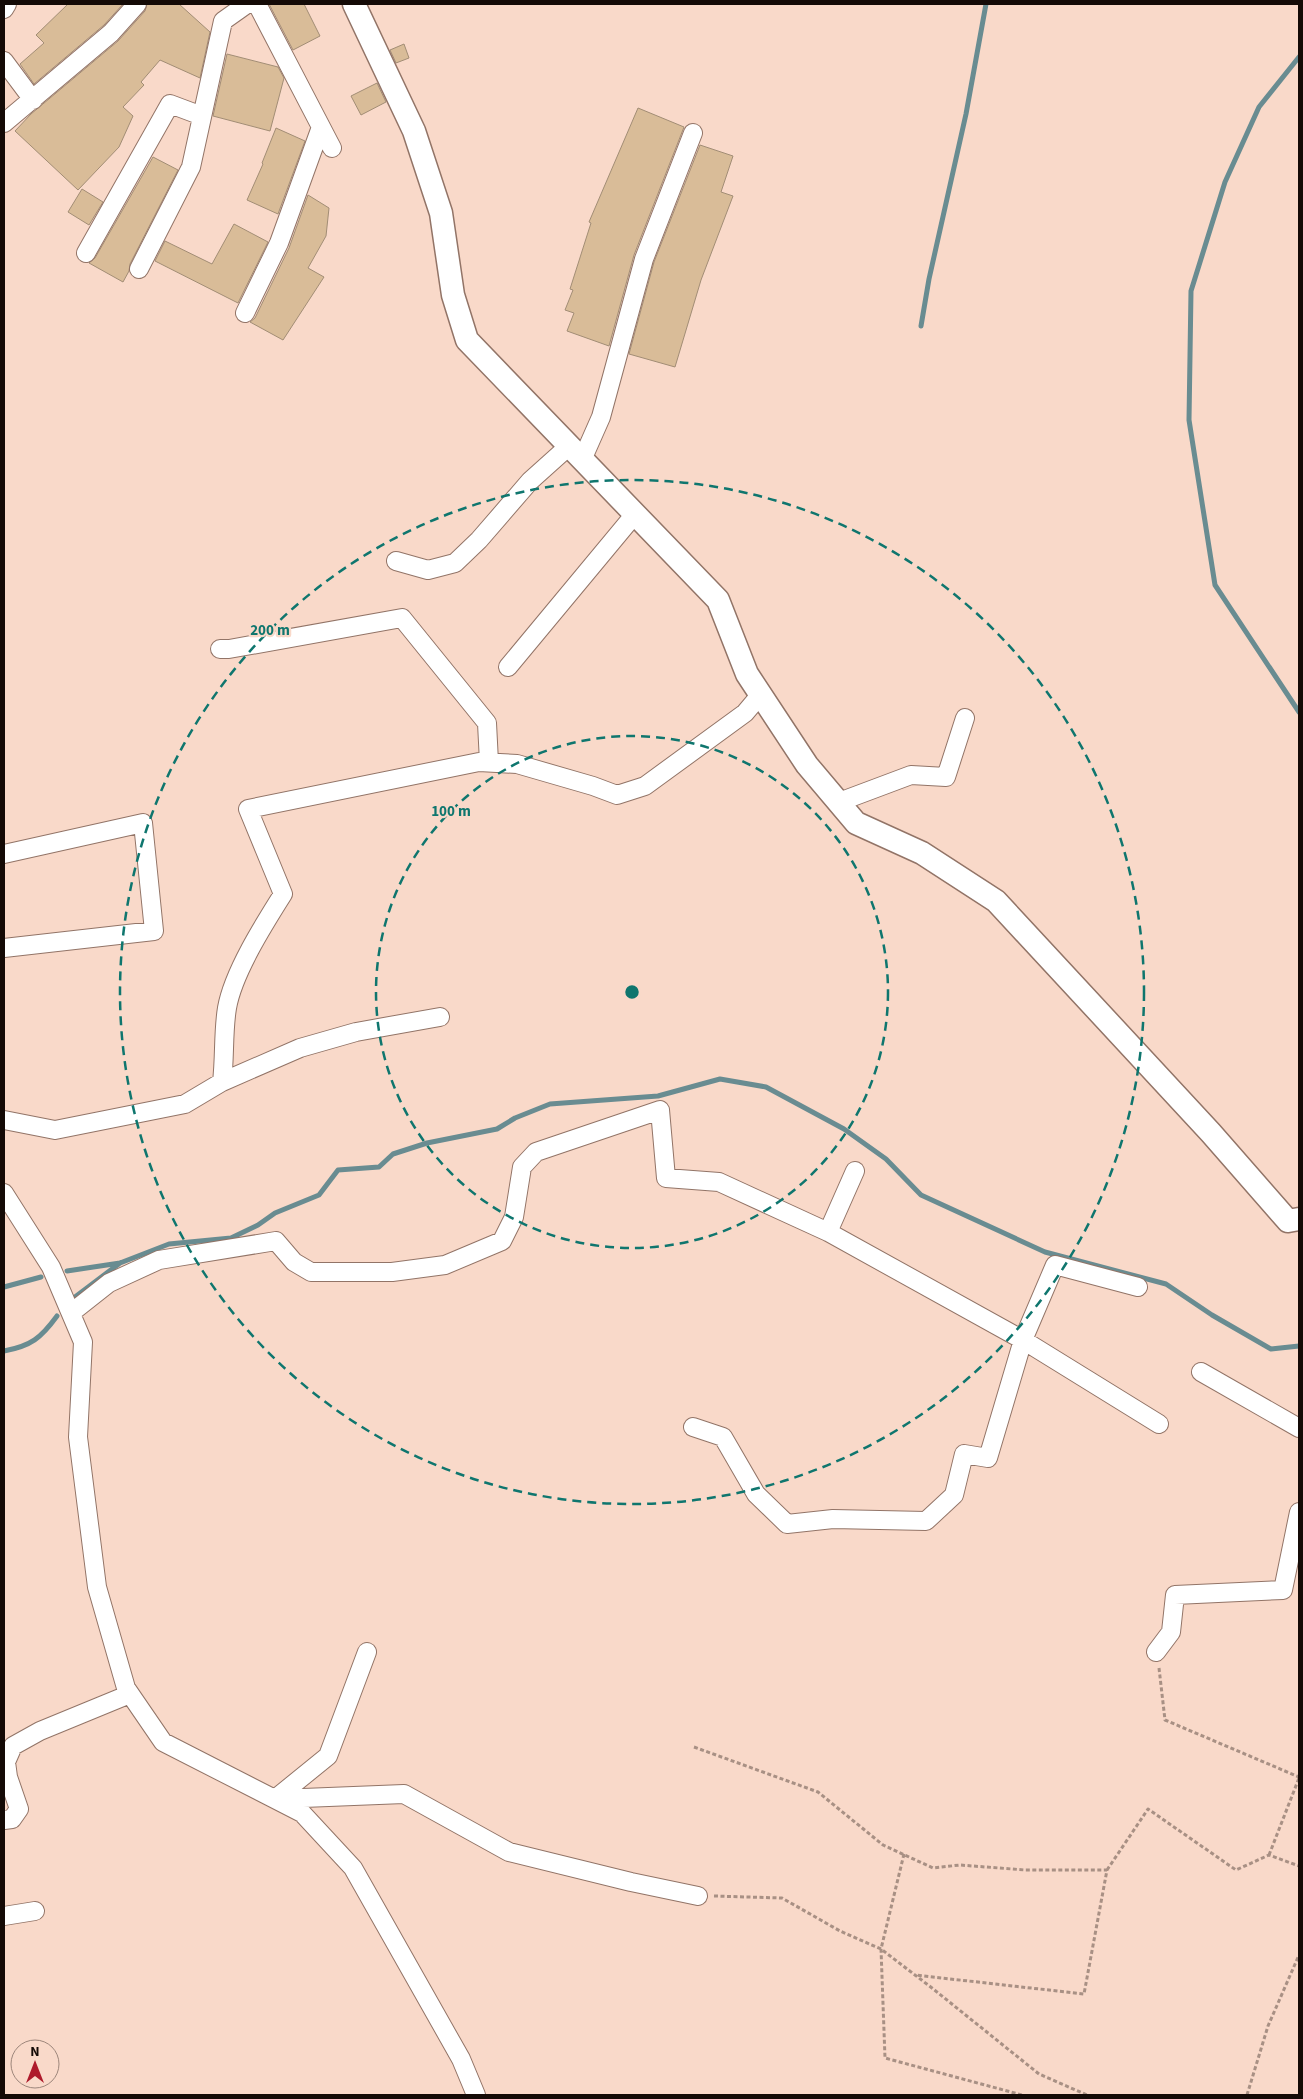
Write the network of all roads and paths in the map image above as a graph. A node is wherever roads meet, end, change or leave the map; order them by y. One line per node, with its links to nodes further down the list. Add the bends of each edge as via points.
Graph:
1 (7, 4): 6 (street)
2 (137, 4): 8 (street, via 111,33)
3 (247, 4): 9 (street, via 223,21)
4 (257, 4): 11 (street)
5 (354, 4): 17 (street, via 414,131 441,213 453,296 467,340)
6 (4, 9)
7 (4, 61): 8 (street)
8 (33, 100): 10 (street)
9 (202, 116): 14 (street, via 170,104); 15 (street, via 191,167)
10 (4, 123)
11 (321, 127): 13 (street); 16 (street, via 279,243)
12 (693, 133): 17 (street, via 644,259 601,417)
13 (332, 148)
14 (86, 253)
15 (139, 269)
16 (245, 313)
17 (576, 453): 18 (street); 19 (street, via 530,481 455,563 428,570)
18 (635, 514): 21 (street); 22 (street, via 718,600 747,674)
19 (396, 561)
20 (220, 649): 24 (street, via 402,618 487,723)
21 (508, 667)
22 (761, 694): 24 (street, via 745,713 645,786 617,796 594,786 517,764); 25 (street, via 807,765)
23 (965, 718): 25 (street, via 946,777 911,775)
24 (489, 762): 29 (street, via 248,809 283,894 257,935 227,1008)
25 (839, 802): 33 (street, via 856,823 922,852 996,901 1288,1221)
26 (4, 854): 27 (street, via 143,823 154,931)
27 (4, 948)
28 (440, 1017): 29 (street, via 356,1032 300,1048)
29 (222, 1082): 30 (street, via 185,1104 55,1130)
30 (4, 1120)
31 (855, 1171): 34 (street)
32 (4, 1193): 36 (street, via 51,1266)
33 (1299, 1218)
34 (828, 1232): 36 (street, via 719,1182 666,1178 660,1110 536,1152 522,1167 514,1217 502,1241 445,1265 392,1272 310,1272 294,1262 276,1241 159,1260 109,1283); 37 (street)
35 (1138, 1287): 37 (street, via 1055,1265)
36 (71, 1313): 45 (street, via 83,1342 78,1437 97,1587)
37 (1023, 1340): 39 (street); 40 (street, via 988,1458 964,1454 954,1495 926,1521 833,1518 787,1524 756,1494 723,1436)
38 (1201, 1372): 41 (street)
39 (1159, 1424)
40 (694, 1427)
41 (1299, 1428)
42 (1299, 1512): 44 (street, via 1284,1590 1175,1595 1171,1632)
43 (366, 1652): 48 (street, via 328,1756)
44 (1156, 1652): 47 (path, via 1166,1720)
45 (130, 1694): 48 (street, via 163,1742); 49 (street, via 40,1730 13,1746 6,1762 20,1809 12,1819)
46 (694, 1747): 50 (path, via 818,1792 883,1845)
47 (1299, 1777): 51 (path)
48 (275, 1799): 54 (street, via 404,1794 509,1852); 60 (street, via 302,1813 353,1868 461,2059)
49 (4, 1820)
50 (904, 1854): 53 (path, via 933,1868 960,1865 1025,1870); 57 (path)
51 (1269, 1855): 52 (path); 53 (path, via 1236,1870 1148,1809)
52 (1299, 1866)
53 (1107, 1870): 59 (path, via 1084,1994)
54 (698, 1896): 57 (path, via 782,1898 840,1931)
55 (35, 1911): 56 (street)
56 (4, 1916)
57 (881, 1949): 59 (path); 61 (path, via 885,2058)
58 (1299, 1955): 63 (path, via 1268,2026)
59 (915, 1976): 62 (path, via 1039,2074)
60 (476, 2095)
61 (1022, 2095)
62 (1087, 2095)
63 (1247, 2095)

